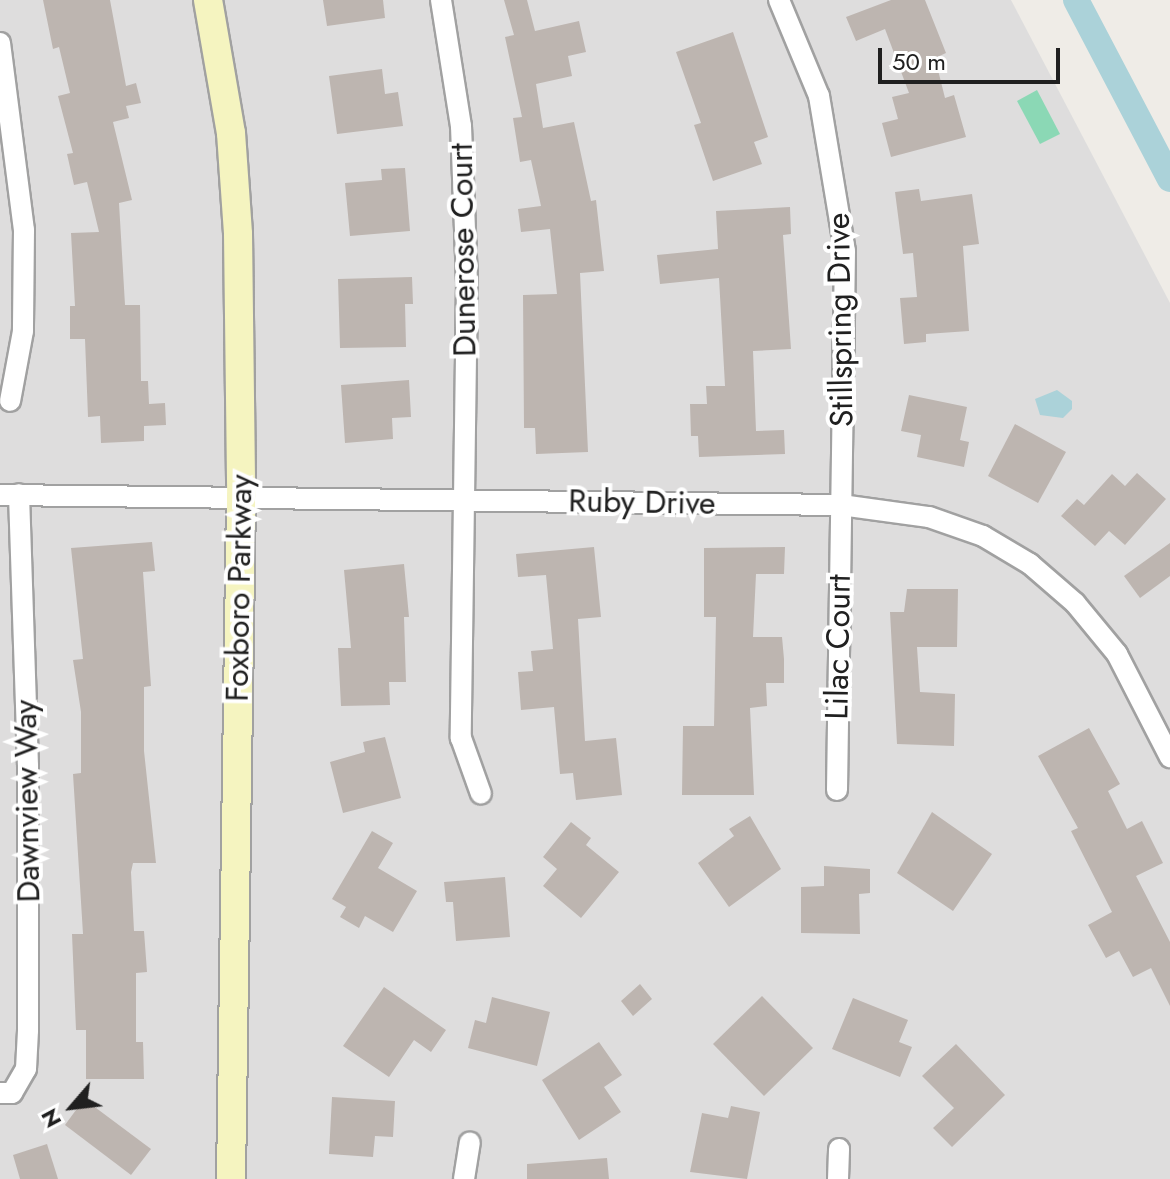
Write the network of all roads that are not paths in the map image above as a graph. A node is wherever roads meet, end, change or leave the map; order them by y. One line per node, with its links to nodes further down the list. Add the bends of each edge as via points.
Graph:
1 (208, 0): 7 (main road, Foxboro Parkway, via 231,133 238,234)
2 (441, 0): 8 (street, Dunerose Court, via 461,126 467,284)
3 (779, 0): 9 (street, Stillspring Drive, via 819,96 845,251)
4 (0, 43): 5 (street, via 24,230 23,331)
5 (10, 401)
6 (9, 494): 7 (street, Ruby Drive); 13 (street, Dawnview Way, via 28,766 28,1030 26,1069 12,1093)
7 (241, 497): 8 (street, Ruby Drive); 16 (main road, Foxboro Parkway)
8 (462, 501): 9 (street, Ruby Drive); 12 (street, Dunerose Court, via 461,738)
9 (841, 505): 10 (street, Ruby Drive, via 929,517 983,536 1030,564 1075,603 1117,654); 11 (street, Lilac Court)
10 (1170, 757)
11 (837, 790)
12 (481, 794)
13 (0, 1093)
14 (470, 1142): 17 (street)
15 (839, 1149): 18 (street)
16 (231, 1179)
17 (464, 1179)
18 (838, 1179)

